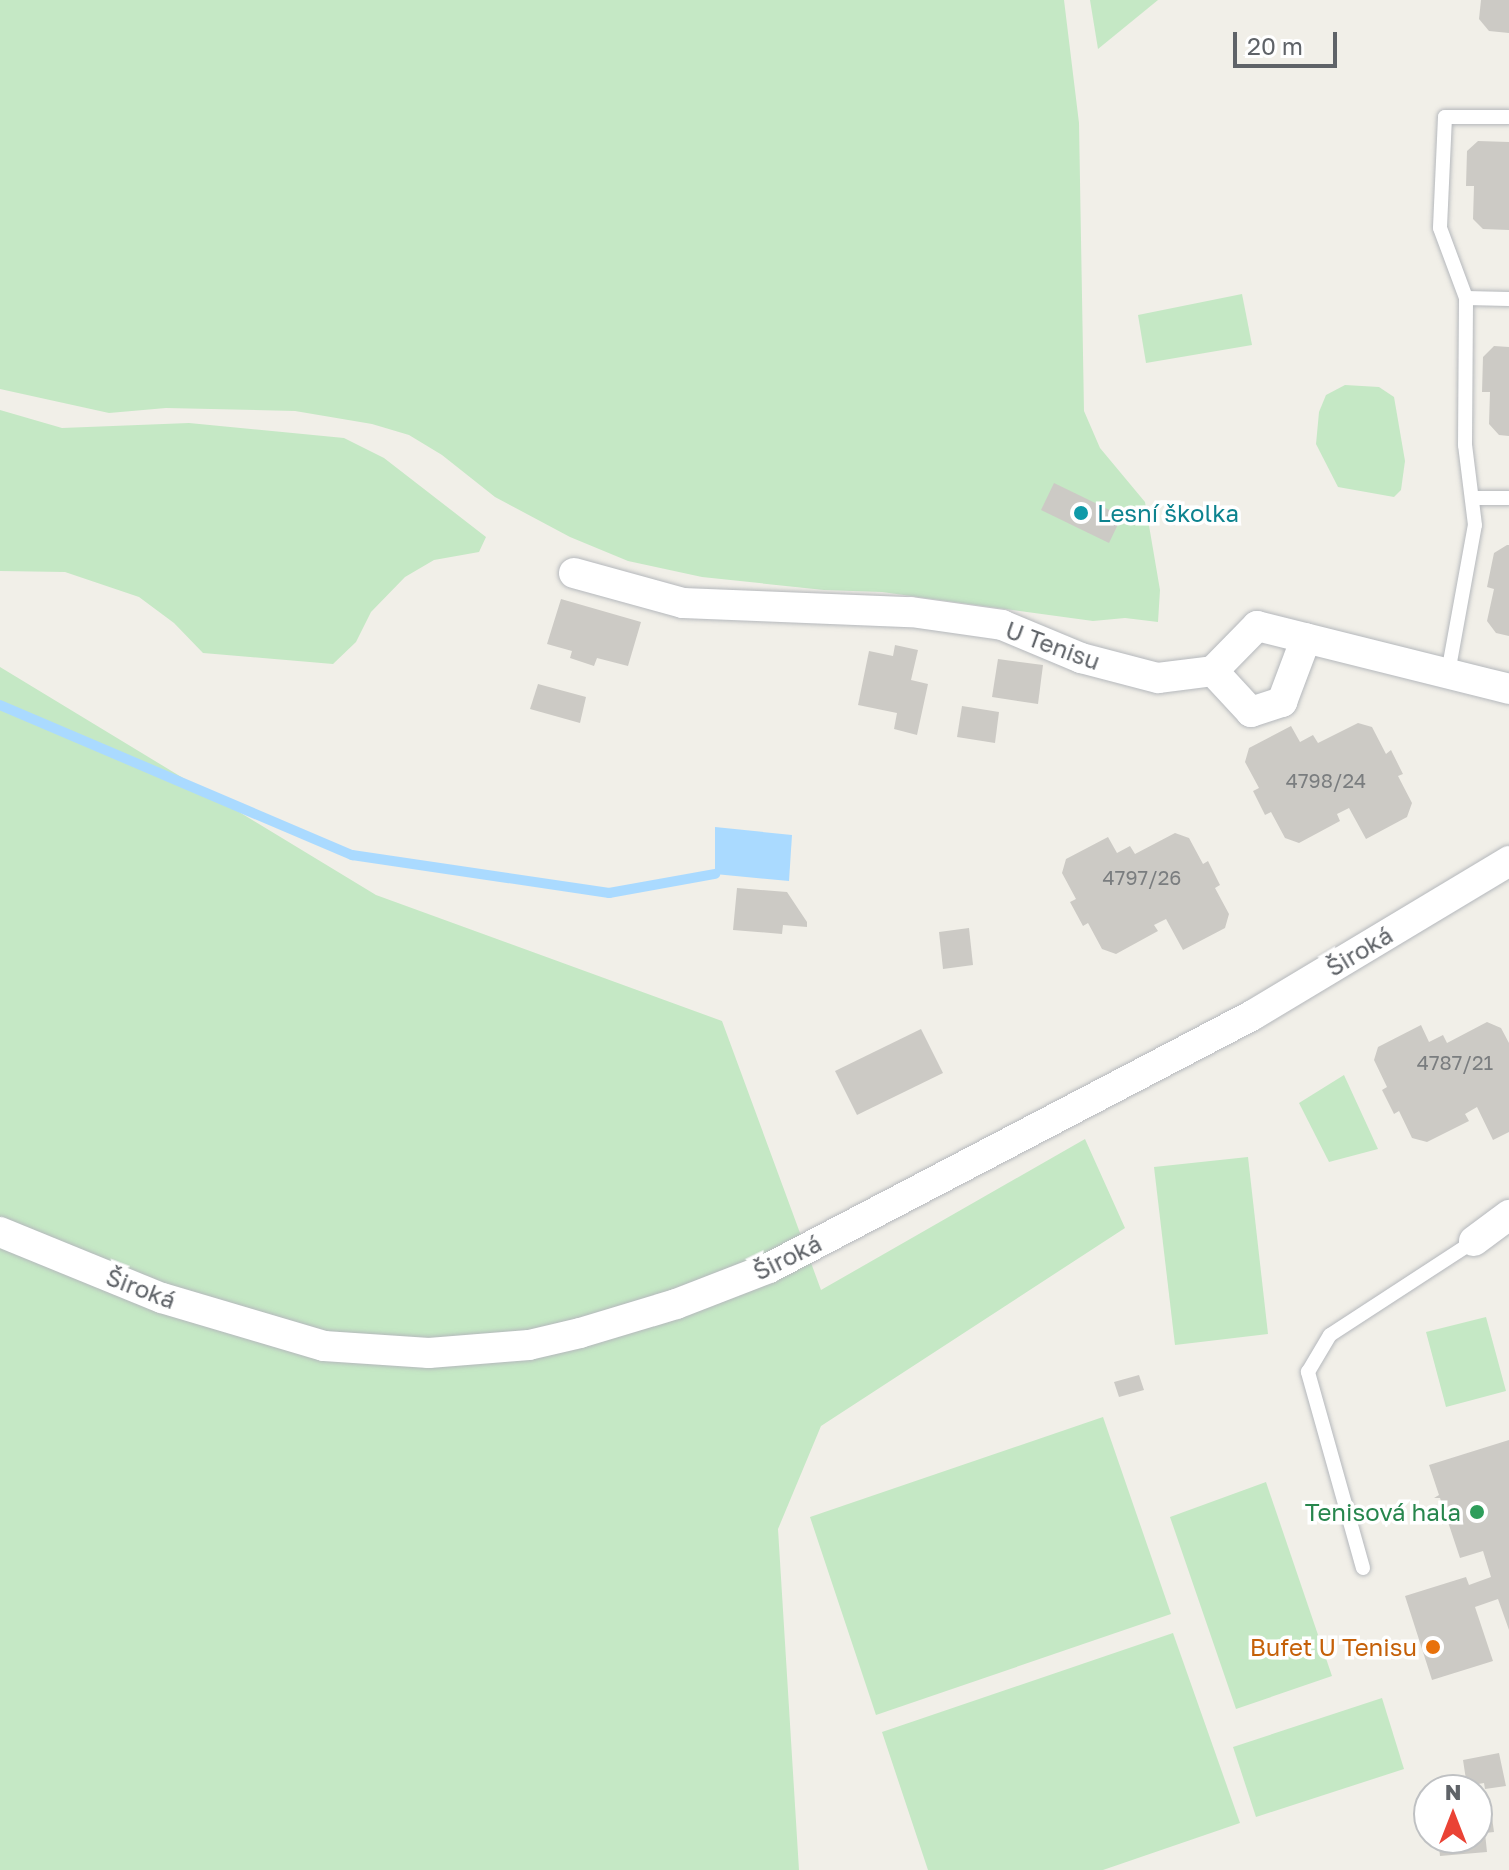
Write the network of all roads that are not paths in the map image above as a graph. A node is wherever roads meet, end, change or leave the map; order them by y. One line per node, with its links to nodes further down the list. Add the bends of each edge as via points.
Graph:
1 (1509, 117): 2 (lane, via 1445,117 1440,228)
2 (1466, 298): 3 (lane); 4 (lane, via 1465,445)
3 (1509, 299)
4 (1474, 498): 5 (lane); 9 (lane, via 1475,525)
5 (1509, 498)
6 (574, 573): 8 (street, U Tenisu, via 683,603 911,612 1002,625 1081,658 1158,678)
7 (1306, 638): 8 (street, via 1257,626); 8 (street, via 1282,702 1251,712); 9 (street)
8 (1213, 671)
9 (1448, 673): 10 (street)
10 (1509, 689)
11 (1509, 861): 13 (street, Široká, via 1253,1015 769,1268 676,1304 555,1339 429,1353 324,1346 162,1298)
12 (1509, 1215): 14 (street)
13 (0, 1232)
14 (1474, 1241): 15 (lane, via 1330,1335 1308,1372)
15 (1363, 1568)

